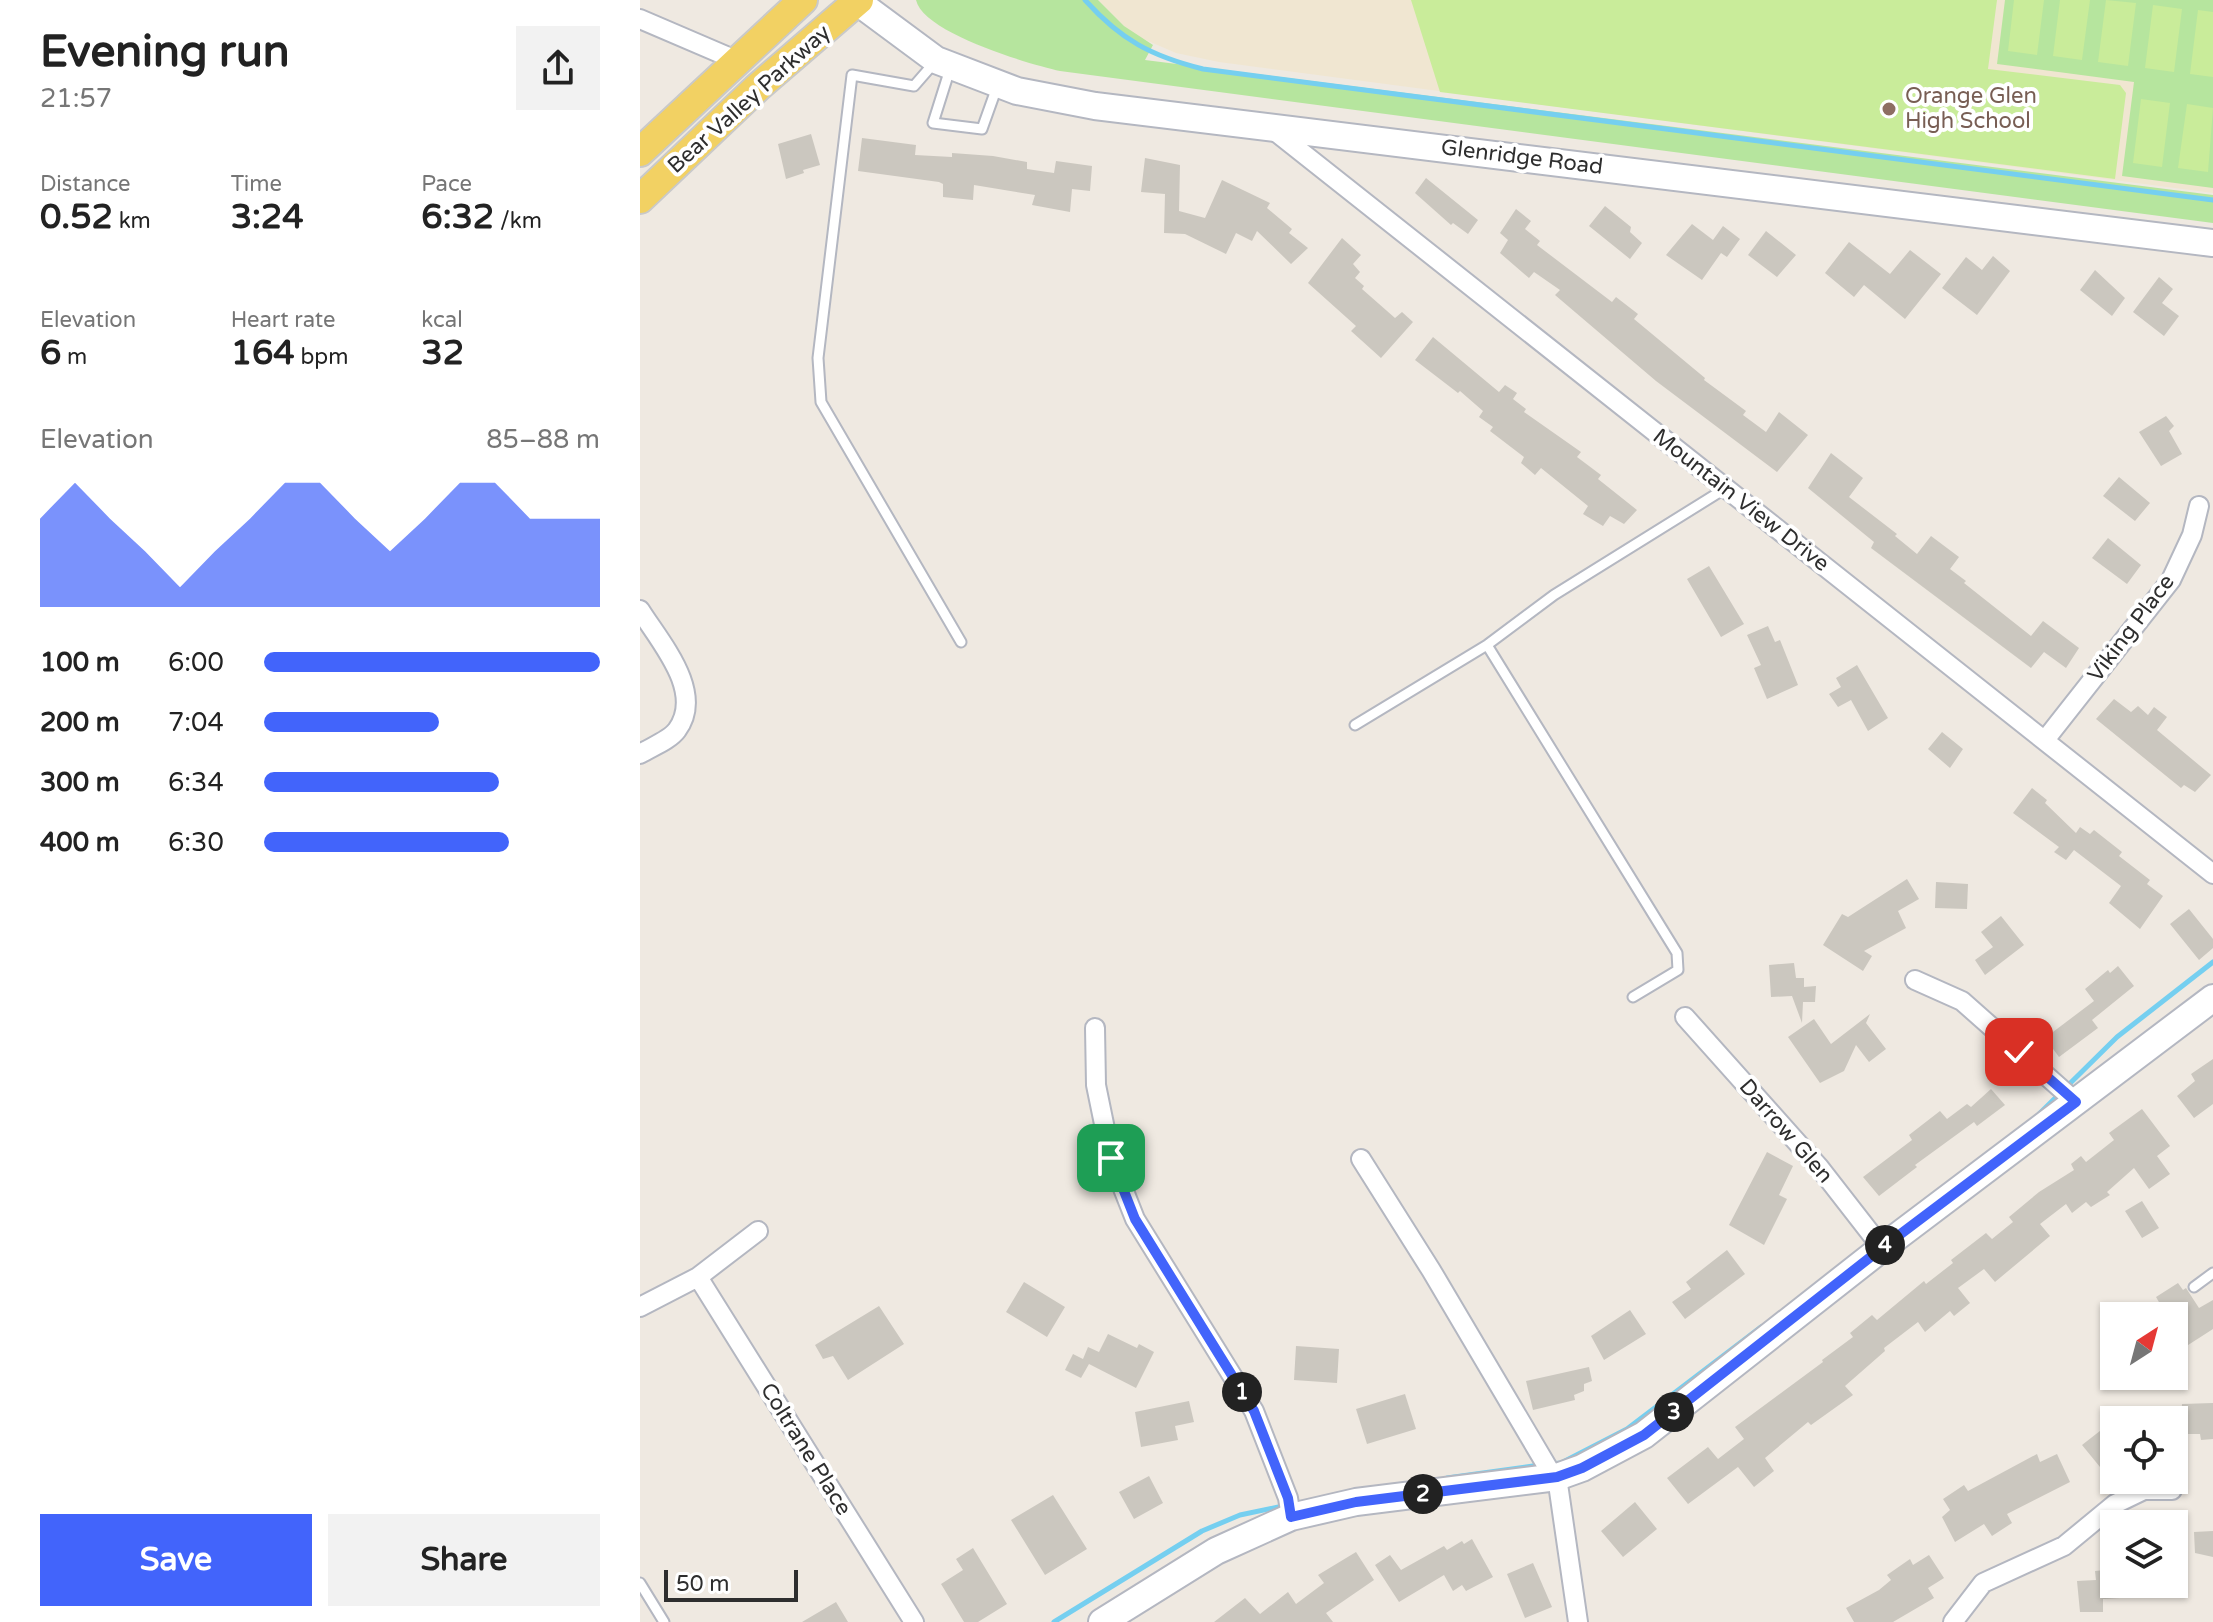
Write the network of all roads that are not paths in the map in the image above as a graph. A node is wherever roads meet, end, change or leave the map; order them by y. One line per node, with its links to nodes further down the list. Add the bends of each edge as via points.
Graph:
1 (803, 0): 4 (main road, Bear Valley Parkway)
2 (857, 1): 5 (street, Glenridge Road); 9 (main road, Bear Valley Parkway)
3 (640, 19): 4 (street)
4 (738, 61): 8 (main road, Bear Valley Parkway)
5 (944, 63): 6 (street, Glenridge Road); 6 (lane, via 933,123 982,129); 14 (lane, via 914,86 852,75 818,358 821,402)
6 (998, 84): 7 (street, Glenridge Road, via 1095,106)
7 (1268, 126): 10 (street, Glenridge Road); 11 (street, Mountain View Drive)
8 (640, 152)
9 (640, 199)
10 (2213, 243)
11 (1726, 488): 15 (lane, via 1554,595); 17 (street, Mountain View Drive)
12 (2199, 506): 17 (street, Viking Place, via 2171,580)
13 (640, 610): 18 (street, via 684,682 687,710 676,732)
14 (961, 642)
15 (1487, 645): 16 (lane); 21 (lane, via 1677,953 1678,970)
16 (1355, 725)
17 (2045, 740): 19 (street, Mountain View Drive)
18 (640, 754)
19 (2213, 874)
20 (1915, 980): 25 (street, via 1962,1001)
21 (1633, 997)
22 (2213, 998): 25 (street)
23 (1685, 1017): 28 (street, Darrow Glen, via 1819,1167)
24 (1095, 1028): 35 (street, via 1096,1085 1111,1158 1135,1219 1254,1411)
25 (2076, 1102): 28 (street)
26 (1361, 1159): 33 (street)
27 (758, 1231): 30 (street)
28 (1882, 1248): 33 (street, via 1644,1435)
29 (2213, 1273): 31 (lane)
30 (698, 1277): 32 (street); 38 (street, Coltrane Place)
31 (2194, 1287)
32 (640, 1307)
33 (1556, 1477): 35 (street, via 1356,1502); 40 (street)
34 (2136, 1494): 41 (street, via 2115,1504 2064,1546 1983,1583)
35 (1291, 1517): 39 (street, via 1216,1551)
36 (640, 1583): 37 (lane)
37 (664, 1622)
38 (914, 1622)
39 (1102, 1622)
40 (1578, 1622)
41 (1953, 1622)

